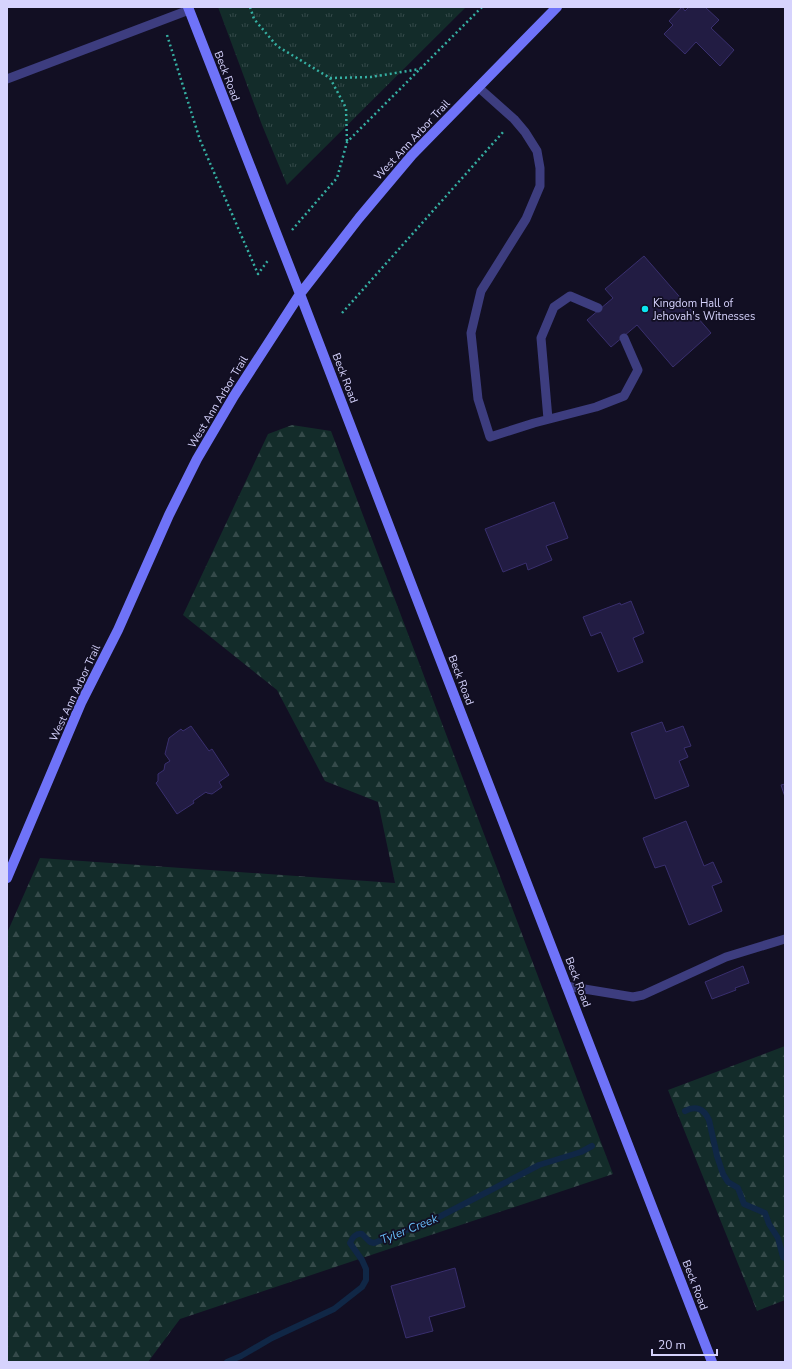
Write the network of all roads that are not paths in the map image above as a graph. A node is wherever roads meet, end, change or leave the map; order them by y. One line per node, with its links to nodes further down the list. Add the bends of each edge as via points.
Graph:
1 (557, 7): 4 (main road, West Ann Arbor Trail)
2 (188, 8): 3 (lane); 5 (main road, Beck Road)
3 (7, 79)
4 (478, 87): 5 (main road, West Ann Arbor Trail, via 407,160 358,218); 8 (lane, via 514,119 537,151 540,168 540,186 526,219 480,291 471,333 478,399 490,437)
5 (300, 294): 9 (main road, West Ann Arbor Trail, via 234,396 169,515 118,630 81,703); 11 (main road, Beck Road)
6 (598, 308): 8 (lane, via 570,296 554,307 541,338)
7 (624, 338): 8 (lane, via 638,370 624,396 596,407)
8 (548, 419)
9 (7, 878)
10 (785, 939): 11 (lane, via 726,957 643,995 633,997)
11 (566, 986): 12 (main road, Beck Road)
12 (712, 1362)

